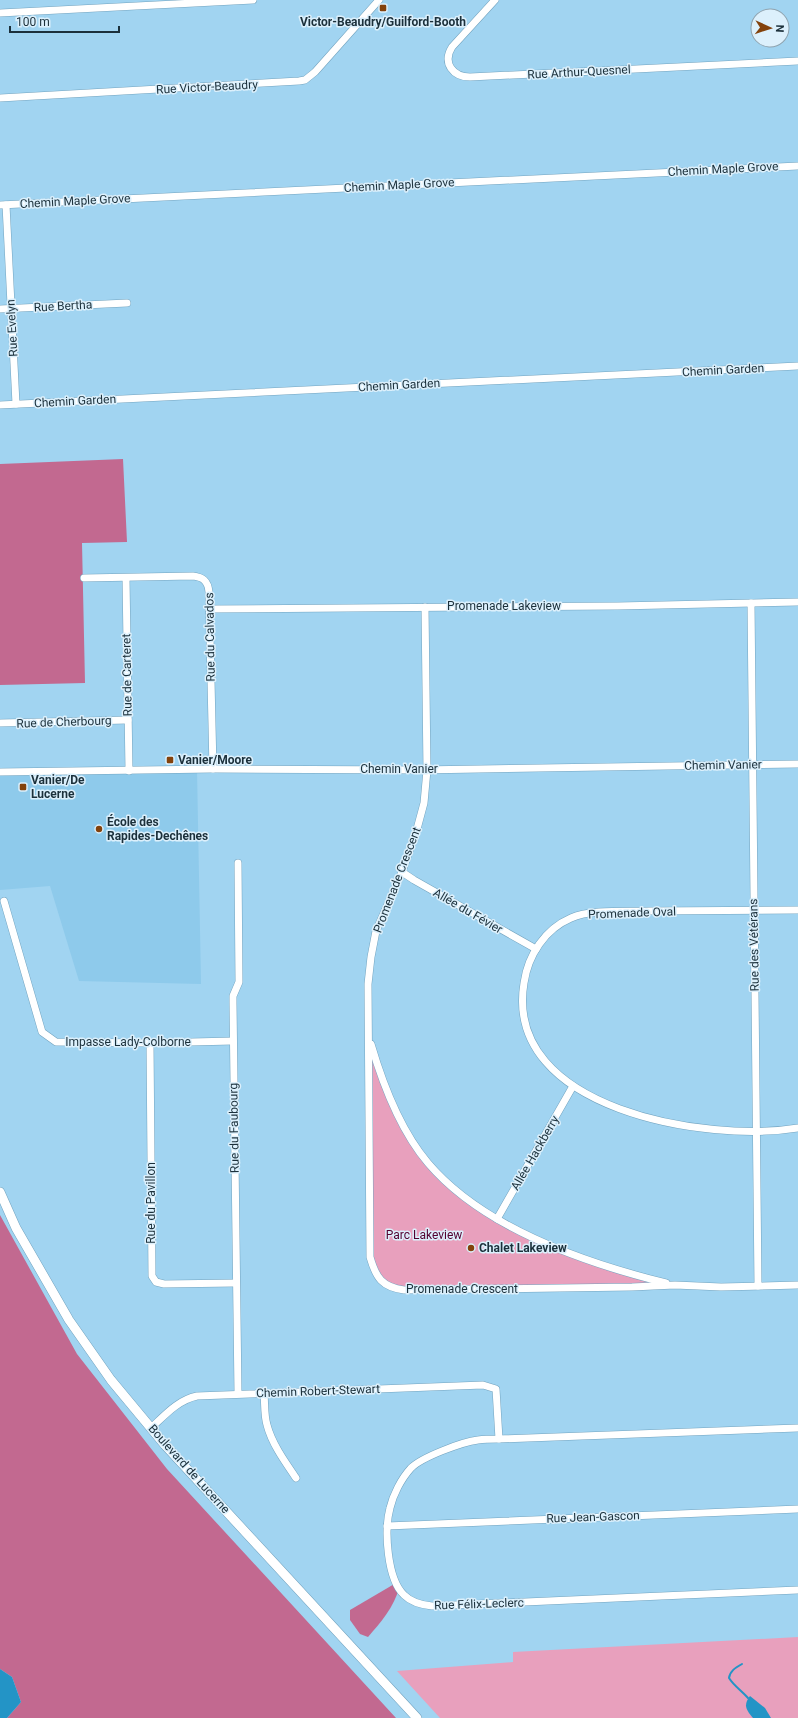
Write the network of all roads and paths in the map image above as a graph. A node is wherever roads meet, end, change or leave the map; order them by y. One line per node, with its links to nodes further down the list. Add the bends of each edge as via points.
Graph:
1 (252, 0): 4 (street)
2 (495, 0): 5 (street, Rue Arthur-Quesnel, via 448,52 450,69 459,76)
3 (375, 1): 6 (street, Rue Victor-Beaudry, via 315,72 305,80)
4 (0, 13)
5 (798, 61)
6 (0, 98)
7 (798, 166): 8 (street, Chemin Maple Grove)
8 (3, 205): 10 (street, Rue Evelyn)
9 (127, 303): 10 (street, Rue Bertha)
10 (12, 309): 11 (street, Rue Bertha); 13 (street, Rue Evelyn)
11 (0, 310)
12 (798, 366): 13 (street, Chemin Garden)
13 (16, 404): 14 (street, Chemin Garden)
14 (0, 405)
15 (84, 578): 16 (street, Rue du Calvados)
16 (126, 578): 20 (street, Rue du Calvados, via 198,577 208,586); 21 (street, Rue de Carteret)
17 (798, 602): 18 (street, Promenade Lakeview)
18 (751, 603): 19 (street, Promenade Lakeview); 23 (street, Rue des Vétérans)
19 (425, 607): 20 (street, Promenade Lakeview); 26 (street, Promenade Crescent)
20 (210, 609): 25 (street, Rue du Calvados)
21 (128, 720): 22 (street, Rue de Cherbourg); 27 (street, Rue de Carteret)
22 (0, 724)
23 (752, 764): 24 (street, Chemin Vanier); 26 (street, Chemin Vanier); 32 (street, Rue des Vétérans)
24 (798, 764)
25 (213, 769): 26 (street, Chemin Vanier); 27 (street, Chemin Vanier)
26 (427, 770): 30 (street, Promenade Crescent, via 424,803)
27 (130, 771): 28 (street, Chemin Vanier)
28 (0, 772)
29 (238, 863): 36 (street, Rue du Faubourg, via 238,982 233,996)
30 (402, 872): 34 (street, Allée du Févier); 35 (street, Promenade Crescent, via 376,931 368,984)
31 (4, 900): 37 (street, Impasse Lady-Colborne, via 42,1032 56,1042)
32 (753, 910): 33 (street, Promenade Oval); 34 (street, Promenade Oval, via 586,914 572,917 558,925 543,938); 40 (street, Rue des Vétérans)
33 (798, 910)
34 (536, 949): 38 (street, Promenade Oval, via 525,973 521,997 523,1018 529,1038 541,1057 553,1071)
35 (368, 1034): 42 (street, Promenade Crescent, via 386,1089 401,1122 417,1148 443,1179 476,1206); 44 (street, Promenade Crescent, via 370,1257 379,1279 386,1286 404,1290)
36 (233, 1041): 37 (street, Impasse Lady-Colborne); 43 (street, Rue du Faubourg)
37 (150, 1042): 43 (street, Rue du Pavillon, via 152,1276 156,1282 164,1284)
38 (573, 1086): 40 (street, Promenade Oval, via 633,1114 663,1122 694,1128); 42 (street, Allée Hackberry)
39 (798, 1128): 40 (street, Promenade Oval)
40 (756, 1132): 46 (street, Rue des Vétérans)
41 (0, 1192): 49 (main road, Boulevard de Lucerne, via 16,1228 69,1320 111,1380)
42 (497, 1219): 44 (street, Promenade Crescent, via 566,1251)
43 (236, 1283): 47 (street, Rue du Faubourg)
44 (675, 1285): 46 (street, Promenade Crescent)
45 (798, 1285): 46 (street, Promenade Crescent)
46 (758, 1286)
47 (238, 1393): 48 (street, Chemin Robert-Stewart); 49 (street, Chemin Robert-Stewart, via 190,1397)
48 (264, 1393): 51 (street, Chemin Robert-Stewart, via 482,1385 496,1389); 52 (street, via 265,1417 269,1430)
49 (151, 1428): 56 (main road, Boulevard de Lucerne)
50 (798, 1428): 51 (street, Rue Félix-Leclerc)
51 (499, 1439): 54 (street, Rue Félix-Leclerc, via 477,1440 458,1445 417,1464 396,1492 390,1508)
52 (296, 1478)
53 (798, 1509): 54 (street, Rue Jean-Gascon)
54 (388, 1526): 55 (street, Rue Félix-Leclerc, via 390,1557 396,1583 410,1600 424,1605)
55 (798, 1590)
56 (417, 1718)

